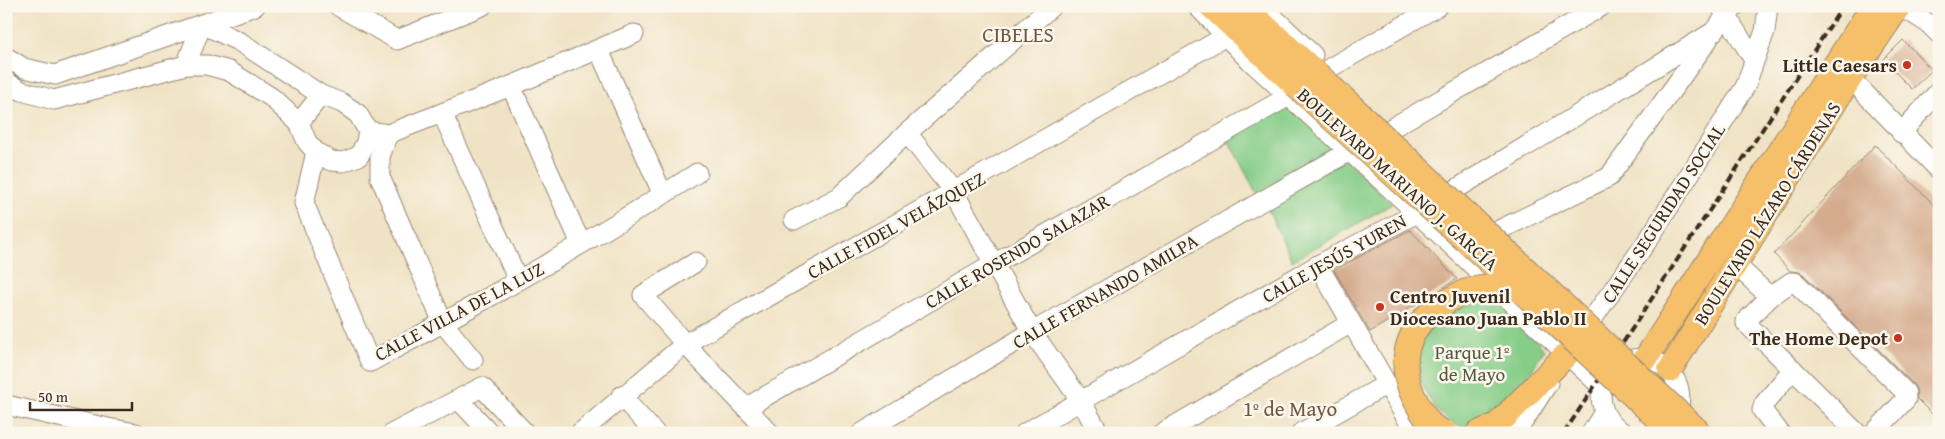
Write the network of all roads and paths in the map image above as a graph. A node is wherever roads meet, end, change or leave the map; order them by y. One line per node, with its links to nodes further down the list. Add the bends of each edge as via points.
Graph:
1 (255, 6): 15 (street)
2 (338, 6): 3 (street, via 398,40)
3 (482, 6)
4 (1052, 6): 35 (street)
5 (1198, 6): 19 (street)
6 (1211, 6): 28 (main road, BOULEVARD MARIANO J. GARCÍA)
7 (1243, 6): 24 (main road, BOULEVARD MARIANO J. GARCÍA)
8 (1438, 6): 24 (street)
9 (1602, 6): 33 (street)
10 (1768, 6): 22 (street, CALLE SEGURIDAD SOCIAL, via 1765,31)
11 (1873, 6): 25 (main road, BOULEVARD LÁZARO CÁRDENAS)
12 (1900, 6): 16 (street); 25 (main road, BOULEVARD LÁZARO CÁRDENAS)
13 (1269, 8): 24 (street)
14 (1727, 10): 17 (street, CALLE JESÚS YUREN); 22 (street)
15 (202, 24): 21 (street, via 55,74 24,68); 23 (street); 30 (street, via 240,42)
16 (1935, 24)
17 (1713, 32): 42 (street, CALLE JESÚS YUREN); 47 (street, via 1609,178)
18 (634, 34): 20 (street)
19 (1226, 36): 28 (street); 43 (street, CALLE FIDEL VELÁZQUEZ)
20 (599, 50): 27 (street); 44 (street)
21 (6, 57)
22 (1754, 60): 56 (street, CALLE SEGURIDAD SOCIAL, via 1745,87 1650,237)
23 (186, 65): 26 (street, via 54,100 22,91); 32 (street, via 207,65 229,71 271,97)
24 (1321, 70): 33 (street); 95 (main road, BOULEVARD MARIANO J. GARCÍA, bridge)
25 (1841, 73): 36 (street); 51 (main road, BOULEVARD LÁZARO CÁRDENAS); 62 (main road, BOULEVARD LÁZARO CÁRDENAS)
26 (6, 82)
27 (511, 86): 31 (street); 48 (street)
28 (1292, 91): 38 (street); 50 (street, CALLE ROSENDO SALAZAR); 54 (main road, BOULEVARD MARIANO J. GARCÍA, bridge)
29 (1939, 91): 36 (street)
30 (320, 95): 32 (street); 34 (street, via 342,103 358,114)
31 (442, 113): 37 (street); 53 (street)
32 (299, 123): 39 (street, via 307,142)
33 (1390, 129): 42 (street)
34 (368, 130): 37 (street); 39 (street, via 359,156 343,162 331,161)
35 (907, 133): 43 (street); 46 (street, via 839,197)
36 (1901, 133): 40 (street)
37 (388, 134): 57 (street, via 380,156 380,177)
38 (1350, 151): 45 (street); 59 (street, CALLE FERNANDO AMILPA)
39 (316, 152): 57 (street, CALLE VILLA DE LA LUZ, via 304,203 370,362)
40 (1935, 160)
41 (697, 173): 44 (street, CALLE VILLA DE LA LUZ)
42 (1455, 190): 45 (street, CALLE JESÚS YUREN); 47 (street)
43 (954, 192): 50 (street); 60 (street, CALLE FIDEL VELÁZQUEZ)
44 (663, 195): 48 (street, CALLE VILLA DE LA LUZ)
45 (1417, 213): 52 (street, CALLE JESÚS YUREN); 61 (street)
46 (794, 220)
47 (1497, 231): 56 (street)
48 (581, 244): 53 (street, CALLE VILLA DE LA LUZ)
49 (696, 262): 60 (street, via 643,295)
50 (994, 264): 59 (street); 73 (street, CALLE ROSENDO SALAZAR)
51 (1735, 264): 55 (street); 65 (main road, BOULEVARD LÁZARO CÁRDENAS)
52 (1318, 265): 58 (street); 70 (street, CALLE JESÚS YUREN)
53 (518, 280): 57 (street, CALLE VILLA DE LA LUZ)
54 (1518, 287): 90 (main road, bridge, via 1489,287 1464,292 1440,305 1418,324 1405,357 1410,393 1435,430); 94 (main road, BOULEVARD MARIANO J. GARCÍA, bridge)
55 (1770, 297): 64 (street, via 1746,323); 99 (street, via 1795,282 1902,387 1906,399)
56 (1591, 321): 61 (street, CALLE SEGURIDAD SOCIAL); 62 (street)
57 (443, 323): 63 (street)
58 (1351, 323): 66 (street); 87 (street)
59 (1032, 332): 70 (street); 84 (street, CALLE FERNANDO AMILPA)
60 (685, 344): 68 (street, CALLE FIDEL VELÁZQUEZ); 73 (street)
61 (1567, 354): 67 (street); 75 (main road)
62 (1637, 359): 65 (street, via 1663,364); 67 (street, via 1612,370)
63 (473, 360)
64 (1793, 369): 97 (street, via 1762,410); 98 (street)
65 (1670, 370): 72 (street, via 1679,387)
66 (1387, 384): 88 (street); 89 (street)
67 (1602, 387): 74 (street)
68 (621, 396): 81 (street, CALLE FIDEL VELÁZQUEZ); 82 (street)
69 (459, 400): 78 (street); 79 (street); 80 (street, via 482,387)
70 (1081, 401): 85 (street, CALLE JESÚS YUREN); 86 (street)
71 (6, 405): 76 (street)
72 (1679, 406): 93 (street, via 1666,427); 96 (street)
73 (746, 407): 83 (street)
74 (1604, 412): 91 (street); 92 (street)
75 (1497, 430)
76 (104, 431): 77 (street)
77 (136, 433)
78 (393, 433)
79 (490, 433)
80 (525, 433)
81 (580, 433)
82 (655, 433)
83 (770, 433)
84 (862, 433)
85 (1025, 433)
86 (1099, 433)
87 (1162, 433)
88 (1301, 433)
89 (1415, 433)
90 (1445, 433)
91 (1591, 433)
92 (1623, 433)
93 (1656, 433)
94 (1673, 433)
95 (1700, 433)
96 (1708, 433)
97 (1780, 433)
98 (1857, 433)
99 (1874, 433)

